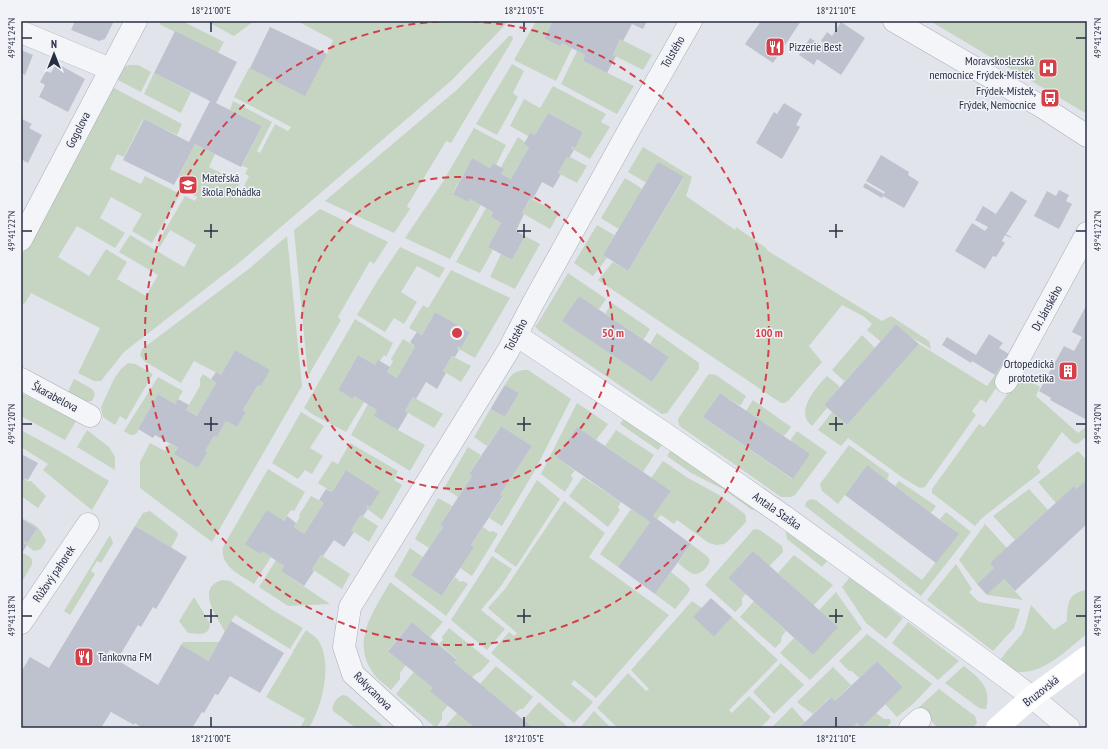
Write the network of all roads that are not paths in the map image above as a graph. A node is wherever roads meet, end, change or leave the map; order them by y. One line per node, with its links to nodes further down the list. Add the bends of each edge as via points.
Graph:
1 (136, 21): 5 (street, Gogolova)
2 (691, 21): 9 (street, Tolstého)
3 (894, 21): 6 (street)
4 (21, 32): 5 (street)
5 (110, 69): 8 (street, Gogolova)
6 (1087, 136)
7 (1087, 234): 11 (street, Dr. Jánského)
8 (21, 240)
9 (516, 336): 15 (street, Tolstého, via 350,607); 17 (street, Antala Staška, via 784,516)
10 (21, 379): 12 (street, Škarabelova)
11 (1006, 382)
12 (90, 416)
13 (88, 524): 14 (street, Růžový pahorek)
14 (21, 623)
15 (344, 647): 18 (street, Rokycanova, via 353,674)
16 (1087, 657): 17 (main road, Bruzovská)
17 (1032, 697): 19 (main road, Bruzovská); 20 (street, Antala Staška)
18 (412, 728)
19 (997, 728)
20 (1069, 728)

